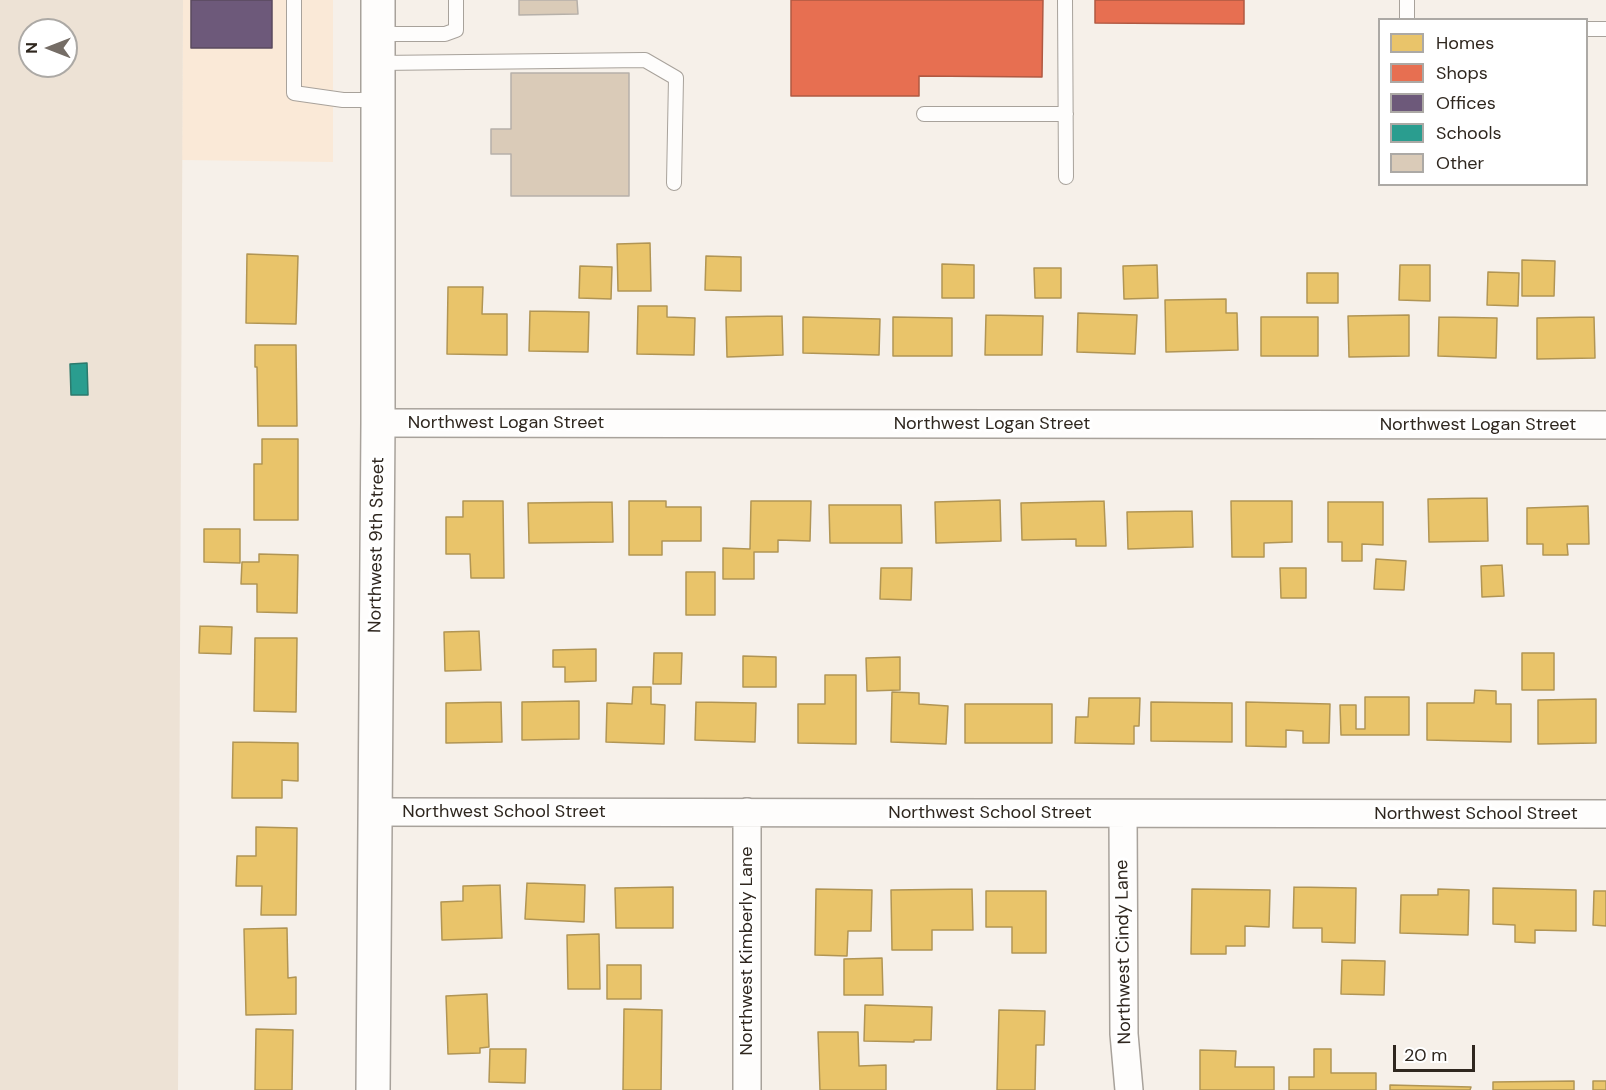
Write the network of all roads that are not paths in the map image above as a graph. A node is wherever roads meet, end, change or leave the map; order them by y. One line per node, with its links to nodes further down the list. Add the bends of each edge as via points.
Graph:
1 (294, 0): 10 (lane, via 294,93)
2 (378, 0): 9 (street, Northwest 9th Street)
3 (456, 0): 9 (lane, via 456,30)
4 (1065, 0): 12 (lane)
5 (1407, 0): 6 (lane)
6 (1407, 18)
7 (1588, 29): 8 (lane)
8 (1606, 29)
9 (379, 49): 10 (street, Northwest 9th Street); 14 (lane, via 645,60 676,78)
10 (379, 100): 15 (street, Northwest 9th Street)
11 (924, 114): 12 (lane)
12 (1066, 114): 13 (lane)
13 (1066, 177)
14 (674, 183)
15 (378, 423): 16 (street, Northwest Logan Street); 17 (street, Northwest 9th Street)
16 (1606, 425)
17 (375, 812): 18 (street, Northwest School Street); 21 (street, Northwest 9th Street)
18 (747, 812): 19 (street, Northwest School Street); 22 (street, Northwest Kimberly Lane)
19 (1123, 814): 20 (street, Northwest School Street); 23 (street, Northwest Cindy Lane, via 1124,1034)
20 (1606, 814)
21 (373, 1090)
22 (747, 1090)
23 (1129, 1090)

